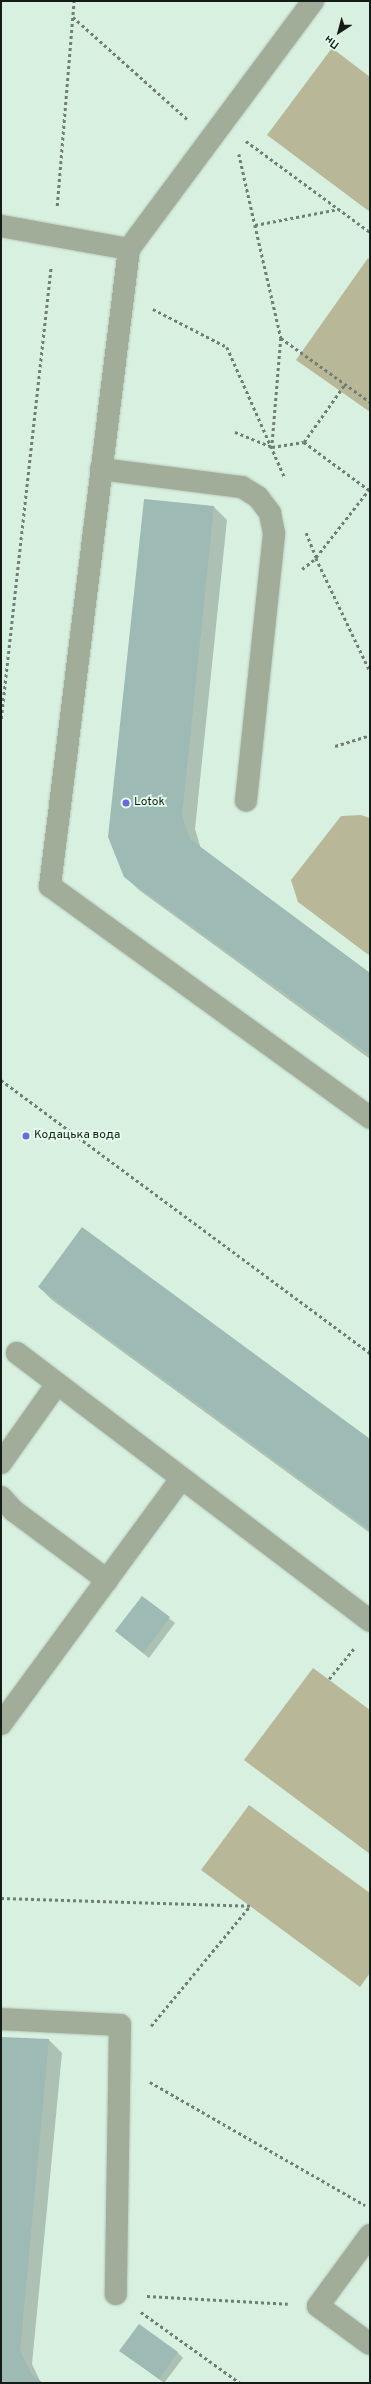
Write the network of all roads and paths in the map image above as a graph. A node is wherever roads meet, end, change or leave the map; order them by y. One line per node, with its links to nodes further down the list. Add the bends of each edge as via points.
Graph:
1 (74, 1): 3 (path)
2 (313, 1): 4 (lane)
3 (73, 17): 4 (path); 9 (path)
4 (222, 131): 5 (path); 6 (path); 10 (lane)
5 (339, 209): 6 (path); 8 (path)
6 (255, 225): 12 (path)
7 (1, 226): 9 (lane)
8 (370, 232)
9 (54, 235): 10 (lane); 24 (path)
10 (129, 249): 11 (lane)
11 (123, 295): 17 (path, via 228,347); 18 (lane)
12 (281, 338): 13 (path); 17 (path)
13 (345, 384): 14 (path); 16 (path)
14 (370, 402)
15 (235, 432): 17 (path)
16 (304, 442): 17 (path); 20 (path)
17 (272, 447): 19 (path)
18 (101, 468): 27 (lane, via 242,488 258,497 270,513 274,534); 29 (lane, via 50,886)
19 (287, 484)
20 (370, 490): 22 (path)
21 (304, 529): 22 (path)
22 (316, 558): 23 (path)
23 (370, 669)
24 (1, 718)
25 (370, 734): 26 (path)
26 (335, 746)
27 (246, 801)
28 (1, 1080): 31 (path)
29 (370, 1118)
30 (17, 1353): 32 (lane)
31 (370, 1353)
32 (57, 1384): 33 (lane); 34 (lane)
33 (1, 1463)
34 (182, 1478): 36 (lane); 37 (lane)
35 (1, 1497): 36 (lane, via 14,1510)
36 (107, 1580): 40 (lane)
37 (370, 1621)
38 (356, 1645): 39 (path)
39 (329, 1679)
40 (1, 1724)
41 (1, 1898): 43 (path, via 250,1906)
42 (1, 2019): 44 (lane, via 120,2025)
43 (150, 2028)
44 (120, 2065): 45 (path); 47 (lane)
45 (370, 2208)
46 (370, 2235): 48 (lane)
47 (116, 2294): 48 (path); 50 (path)
48 (318, 2306): 49 (lane)
49 (370, 2344)
50 (240, 2383)

